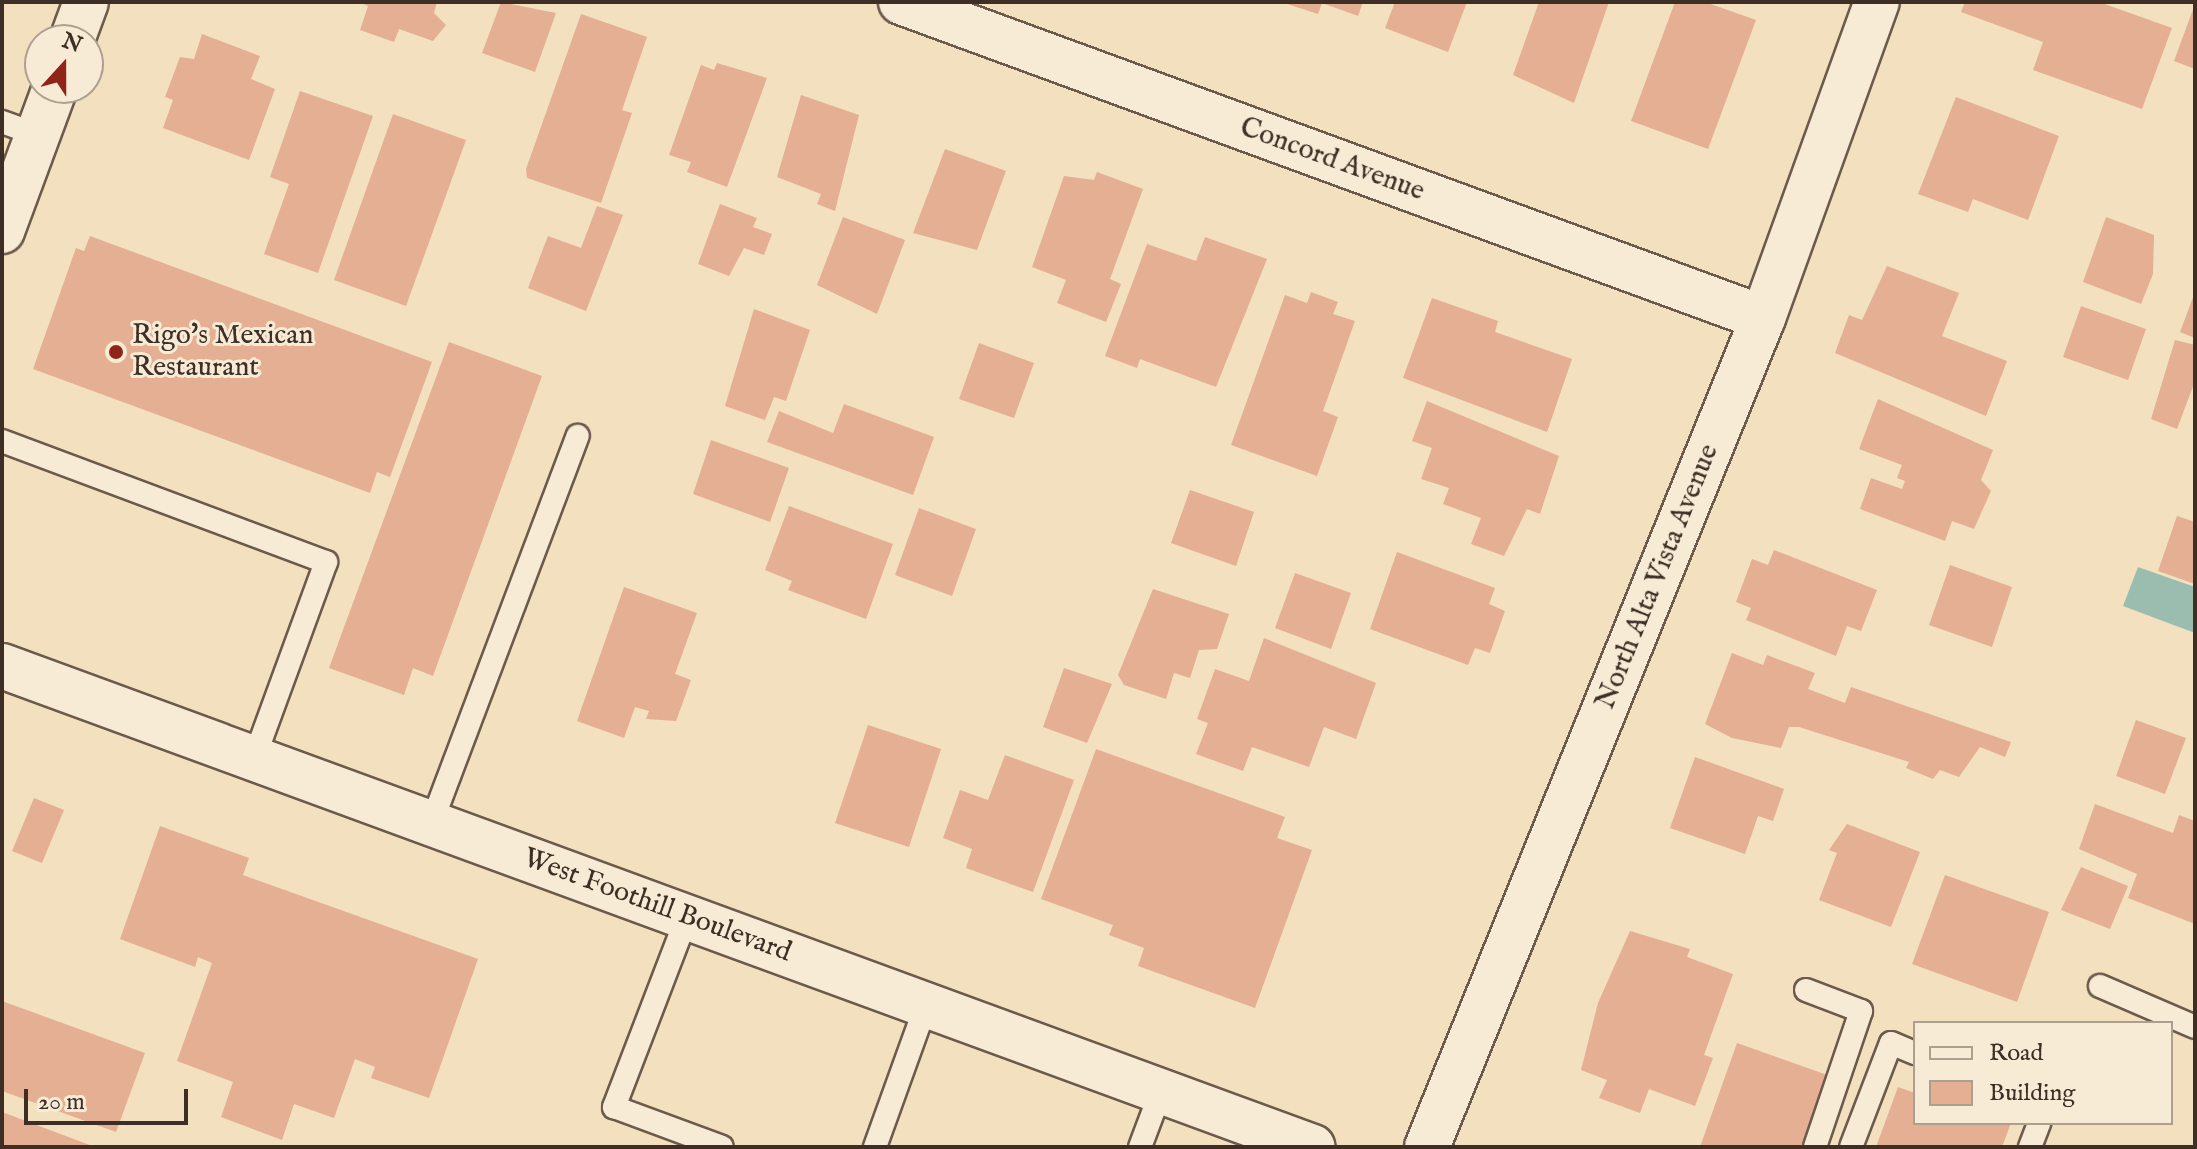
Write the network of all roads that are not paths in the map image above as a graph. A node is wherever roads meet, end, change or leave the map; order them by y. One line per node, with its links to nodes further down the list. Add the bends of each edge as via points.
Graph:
1 (86, 2): 4 (street)
2 (901, 2): 8 (street, Concord Avenue)
3 (1877, 2): 8 (street, North Alta Vista Avenue)
4 (78, 24)
5 (41, 104): 6 (street)
6 (20, 129): 7 (street)
7 (2, 231)
8 (1763, 318): 26 (street, North Alta Vista Avenue)
9 (578, 436): 13 (lane)
10 (2, 441): 12 (lane, via 326,562)
11 (2, 666): 12 (street, West Foothill Boulevard)
12 (254, 759): 13 (street, West Foothill Boulevard)
13 (431, 824): 14 (street, West Foothill Boulevard)
14 (687, 917): 17 (street, West Foothill Boulevard); 22 (lane, via 614,1107)
15 (2100, 986): 18 (lane)
16 (1806, 990): 27 (lane, via 1861,1011)
17 (926, 1005): 20 (street, West Foothill Boulevard); 23 (lane)
18 (2195, 1027)
19 (1913, 1052): 28 (lane, via 1891,1043)
20 (1161, 1091): 24 (lane); 25 (street, West Foothill Boulevard)
21 (2038, 1125): 29 (lane)
22 (722, 1147)
23 (875, 1147)
24 (1140, 1147)
25 (1313, 1147)
26 (1427, 1147)
27 (1815, 1147)
28 (1851, 1147)
29 (2030, 1147)

